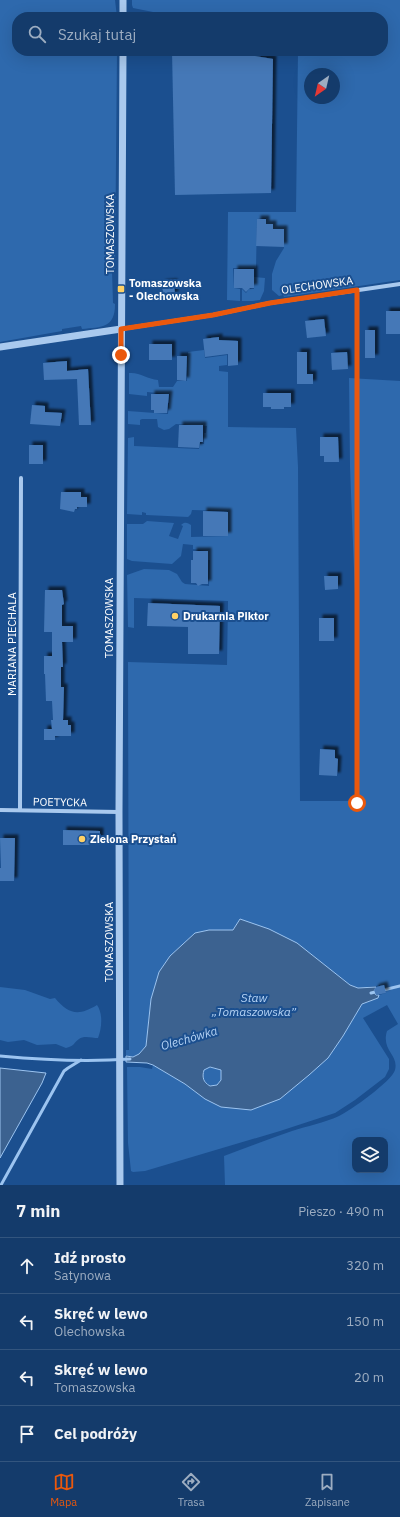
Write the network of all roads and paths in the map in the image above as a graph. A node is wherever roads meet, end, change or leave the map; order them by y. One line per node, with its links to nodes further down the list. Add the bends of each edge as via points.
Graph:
1 (123, 0): 2 (street)
2 (123, 12)
3 (123, 56): 6 (street, TOMASZOWSKA)
4 (400, 284): 5 (street, OLECHOWSKA)
5 (357, 290): 6 (street, OLECHOWSKA); 9 (street)
6 (121, 329): 7 (street, OLECHOWSKA); 12 (street, TOMASZOWSKA)
7 (0, 348)
8 (22, 478): 11 (street, MARIANA PIECHALA)
9 (357, 803)
10 (0, 810): 11 (street, POETYCKA)
11 (20, 810): 12 (street, POETYCKA)
12 (119, 812): 13 (street, TOMASZOWSKA)
13 (120, 1185)

